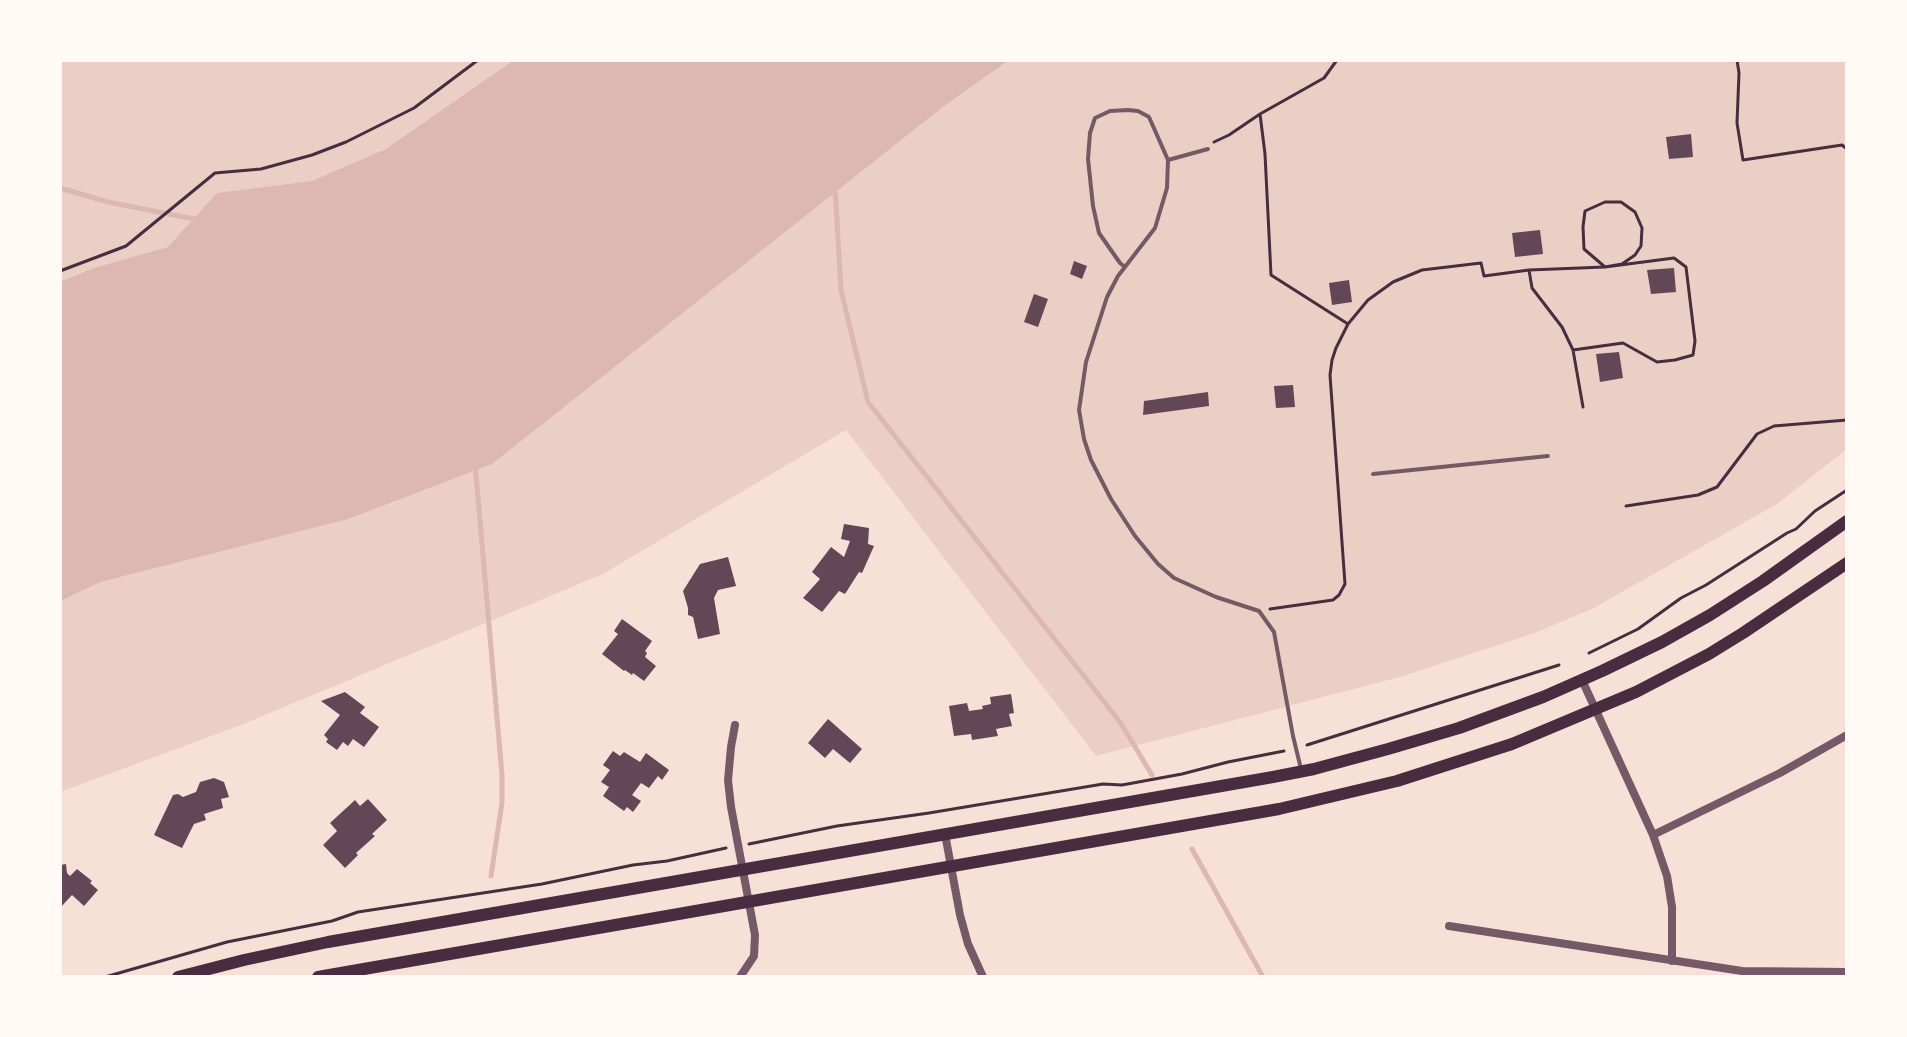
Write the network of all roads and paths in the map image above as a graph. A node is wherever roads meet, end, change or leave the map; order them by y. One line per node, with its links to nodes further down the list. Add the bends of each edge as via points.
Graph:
1 (478, 60): 11 (path, via 414,108 346,142 261,169 215,173 126,246)
2 (1337, 60): 4 (path, via 1324,78)
3 (1737, 60): 6 (path, via 1743,160 1842,145)
4 (1260, 114): 5 (path); 12 (path, via 1271,275)
5 (1208, 149): 7 (lane)
6 (1847, 149)
7 (1168, 160): 8 (lane, via 1167,188 1155,228); 8 (lane, via 1149,117 1128,110 1095,118 1088,159 1093,206 1099,233)
8 (1125, 267): 22 (lane, via 1107,297 1086,362 1079,410 1091,460 1111,499 1158,564 1174,578)
9 (1605, 267): 9 (path, via 1584,249 1585,211 1621,202 1635,212 1642,228 1641,246 1622,264); 10 (path); 13 (path, via 1674,258 1686,267 1693,355 1657,362 1623,343)
10 (1529, 270): 12 (path, via 1484,276 1481,263 1422,270 1368,300); 13 (path, via 1532,288)
11 (60, 271)
12 (1348, 324): 22 (path, via 1330,375 1345,584 1333,600)
13 (1573, 350): 14 (path)
14 (1583, 407)
15 (1847, 420): 19 (path, via 1774,426 1757,434 1717,487)
16 (1548, 456): 17 (lane)
17 (1373, 474)
18 (1847, 490): 23 (path, via 1796,529 1638,629)
19 (1626, 506)
20 (1847, 521): 25 (main road, via 1710,615)
21 (1847, 563): 26 (main road, via 1709,654)
22 (1259, 611): 31 (lane, via 1274,632)
23 (1589, 653)
24 (1559, 665): 29 (path)
25 (1582, 680): 26 (street); 31 (main road, via 1459,728)
26 (1595, 710): 33 (street); 36 (main road, via 1498,749 1359,791)
27 (735, 725): 37 (street, via 728,780)
28 (1847, 735): 33 (street)
29 (1306, 746)
30 (1284, 751): 34 (path, via 1122,785)
31 (1301, 771): 32 (main road)
32 (945, 834): 36 (street); 37 (main road)
33 (1653, 835): 40 (street, via 1670,892)
34 (748, 844)
35 (729, 848): 42 (path, via 358,912)
36 (951, 867): 38 (main road); 46 (street, via 968,944)
37 (742, 869): 38 (street); 43 (main road, via 328,942)
38 (748, 902): 44 (main road); 45 (street, via 755,947)
39 (1449, 926): 40 (street)
40 (1672, 961): 41 (street, via 1742,971)
41 (1847, 972)
42 (105, 977)
43 (178, 977)
44 (318, 977)
45 (740, 977)
46 (983, 977)

